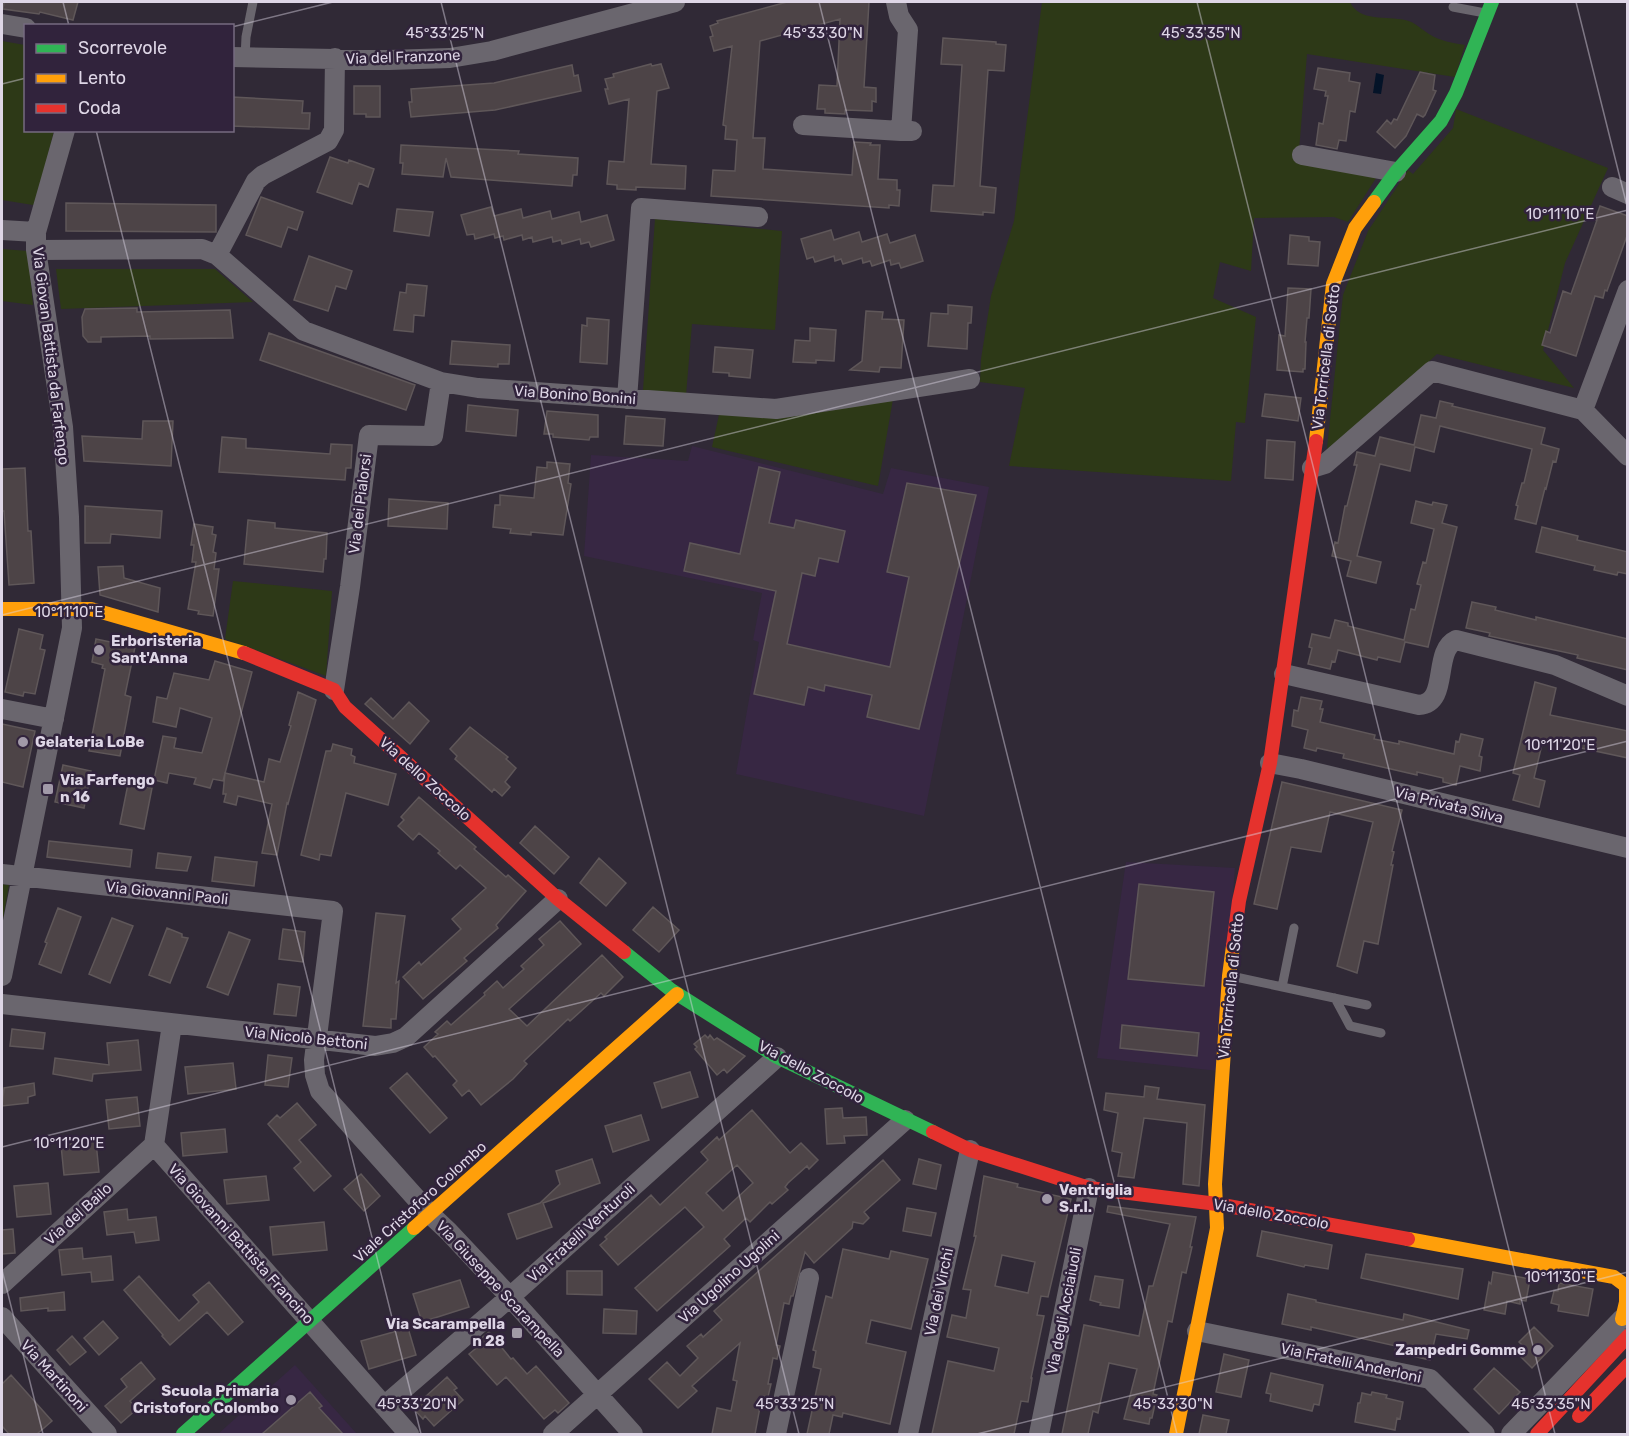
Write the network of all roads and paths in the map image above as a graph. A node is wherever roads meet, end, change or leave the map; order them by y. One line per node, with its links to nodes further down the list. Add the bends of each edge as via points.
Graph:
1 (253, 2): 8 (lane)
2 (675, 2): 9 (street, Via del Franzone, via 492,51 450,58)
3 (896, 2): 10 (street, via 908,30 907,131)
4 (1453, 7): 5 (lane)
5 (1490, 7): 13 (street, Via Torricella di Sotto, via 1441,121)
6 (2, 24): 7 (street)
7 (24, 28)
8 (239, 57): 9 (street, Via del Franzone)
9 (335, 58): 17 (street, via 334,130 328,141 256,181)
10 (803, 125)
11 (64, 132): 16 (street)
12 (1302, 155): 13 (street)
13 (1396, 172): 25 (street, Via Torricella di Sotto, via 1355,228 1334,284)
14 (758, 217): 22 (street, via 641,208)
15 (2, 230): 16 (street, Via Bonino Bonini)
16 (36, 241): 17 (street, Via Bonino Bonini, via 202,249); 27 (street, Via Giovan Battista da Farfengo, via 63,427)
17 (217, 255): 21 (street, Via Bonino Bonini, via 304,331)
18 (1628, 290): 19 (street)
19 (1620, 334): 23 (street)
20 (970, 380): 22 (street, Via Bonino Bonini, via 776,409)
21 (441, 382): 22 (street, Via Bonino Bonini); 29 (street, Via dei Pialorsi, via 433,436 369,435)
22 (627, 399)
23 (1583, 410): 24 (street); 25 (street, via 1432,371 1325,464)
24 (1628, 456)
25 (1312, 468): 28 (street, Via Torricella di Sotto)
26 (2, 609): 27 (street, Via dello Zoccolo)
27 (73, 609): 29 (street, Via dello Zoccolo, via 91,609 254,656); 32 (street, Via Giovan Battista da Farfengo, via 71,640)
28 (1284, 674): 30 (street, via 1425,705 1435,696 1447,647 1456,640 1555,665); 33 (street, Via Torricella di Sotto)
29 (334, 690): 37 (street, Via dello Zoccolo, via 345,707)
30 (1628, 696)
31 (2, 709): 32 (street)
32 (54, 719): 36 (street, Via Giovan Battista da Farfengo)
33 (1270, 763): 34 (street, Via Privata Silva); 41 (street, Via Torricella di Sotto, via 1239,901)
34 (1628, 848)
35 (2, 874): 36 (street, Via Giovanni Paoli)
36 (23, 877): 38 (street, Via Giovanni Paoli); 40 (street, Via Giovan Battista da Farfengo)
37 (558, 899): 43 (street, Via dello Zoccolo); 49 (street, Via Nicolò Bettoni, via 406,1036 375,1046)
38 (333, 911): 49 (street, Via Giuseppe Scarampella)
39 (1294, 928): 42 (lane)
40 (2, 976)
41 (1229, 976): 42 (lane); 55 (street, Via Torricella di Sotto, via 1215,1184)
42 (1282, 987): 44 (lane)
43 (677, 994): 50 (street, Via dello Zoccolo); 56 (street, Viale Cristoforo Colombo)
44 (1335, 998): 46 (lane); 48 (lane, via 1350,1026)
45 (2, 1004): 47 (street, Via Nicolò Bettoni)
46 (1367, 1005)
47 (172, 1024): 49 (street, Via Nicolò Bettoni); 52 (street)
48 (1381, 1033)
49 (318, 1040): 56 (street, Via Giuseppe Scarampella, via 314,1060 320,1091)
50 (777, 1057): 51 (street, Via dello Zoccolo); 59 (street, Via Fratelli Venturoli)
51 (905, 1120): 53 (street, Via dello Zoccolo); 65 (street, Via Ugolino Ugolini)
52 (154, 1145): 58 (street, Via del Bailo); 61 (street, Via Giovanni Battista Francino)
53 (970, 1150): 54 (street, Via dello Zoccolo); 74 (street, Via dei Virchi)
54 (1089, 1188): 55 (street, Via dello Zoccolo); 75 (street, Via degli Acciaiuoli)
55 (1217, 1204): 62 (street, Via dello Zoccolo, via 1614,1277 1626,1286); 63 (street, Via Torricella di Sotto, via 1217,1228)
56 (431, 1215): 59 (street, Via Giuseppe Scarampella); 61 (street, Viale Cristoforo Colombo)
57 (809, 1278): 73 (street)
58 (2, 1284)
59 (510, 1297): 65 (street, Via Giuseppe Scarampella); 66 (street, Via Fratelli Venturoli)
60 (2, 1317): 68 (street, Via Martinoni)
61 (310, 1321): 66 (street, Via Giovanni Battista Francino); 69 (street, Viale Cristoforo Colombo)
62 (1626, 1324): 78 (street); 79 (street)
63 (1197, 1331): 76 (street, Via Torricella di Sotto); 77 (street, Via Fratelli Anderloni, via 1430,1379)
64 (1628, 1365): 67 (street)
65 (597, 1395): 71 (street, Via Ugolino Ugolini); 72 (street, Via Giuseppe Scarampella)
66 (384, 1406): 70 (street, Via Giovanni Battista Francino)
67 (1570, 1426)
68 (107, 1434)
69 (183, 1434)
70 (409, 1434)
71 (553, 1434)
72 (633, 1434)
73 (776, 1434)
74 (908, 1434)
75 (1039, 1434)
76 (1176, 1434)
77 (1485, 1434)
78 (1511, 1434)
79 (1538, 1434)

